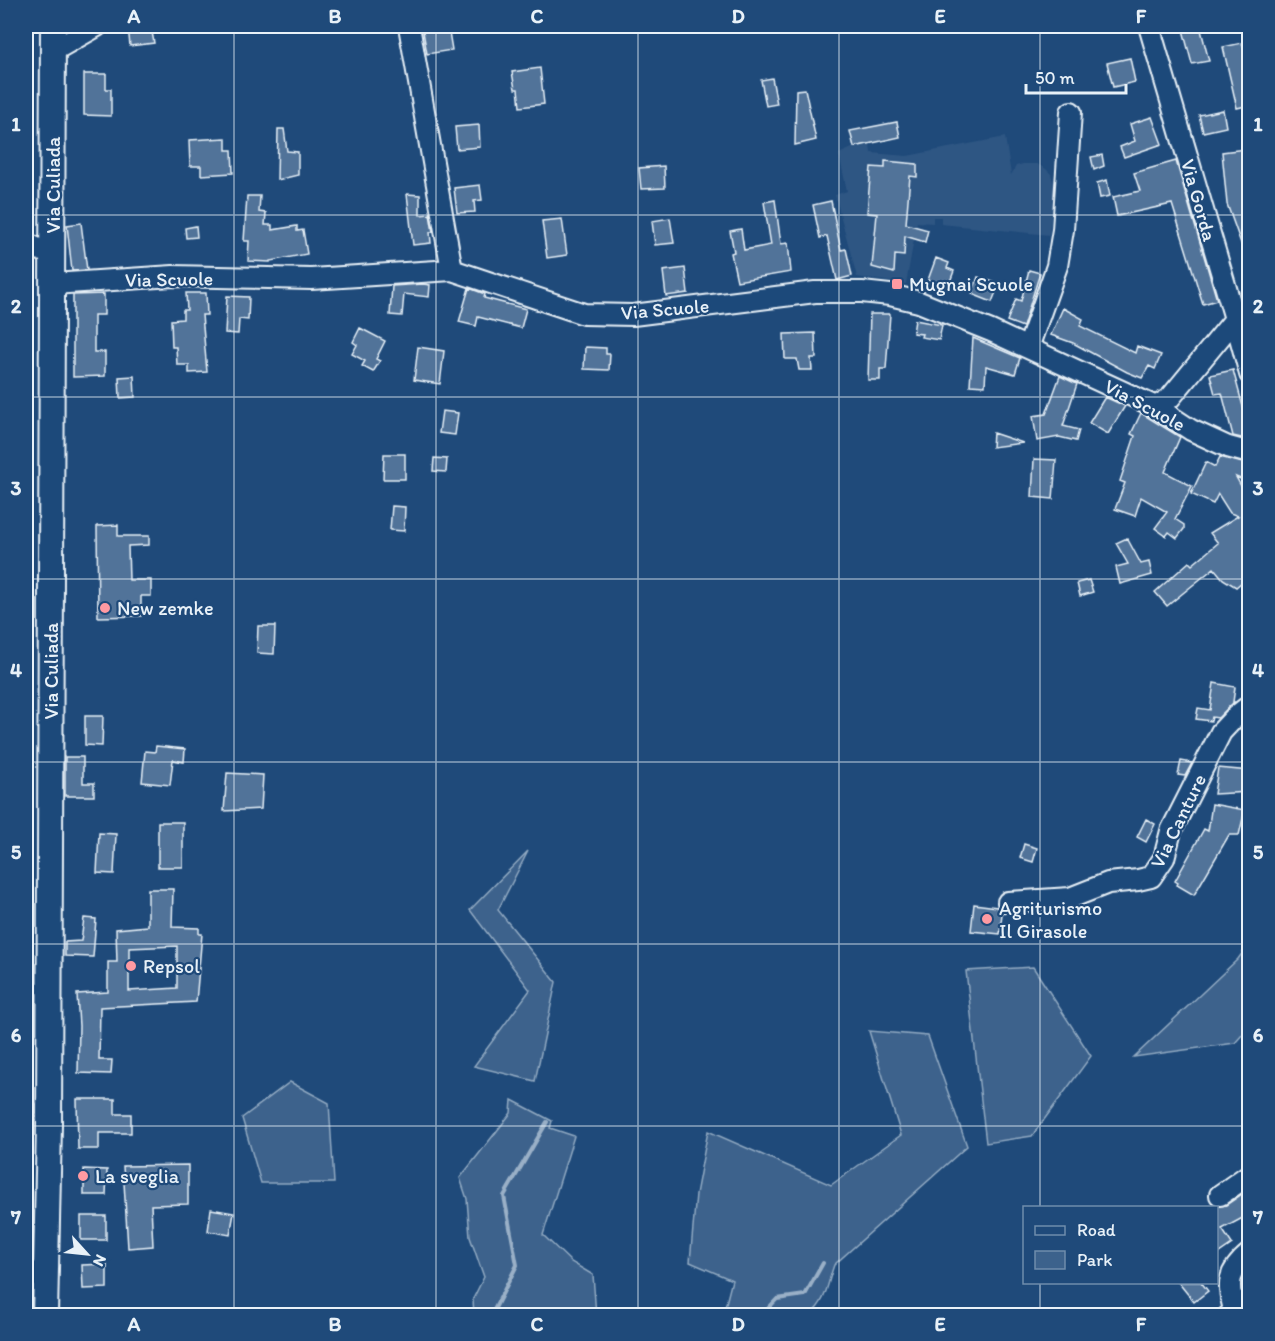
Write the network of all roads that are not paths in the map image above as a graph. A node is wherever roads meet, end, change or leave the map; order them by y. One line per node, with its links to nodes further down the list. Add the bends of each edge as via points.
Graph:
1 (53, 26): 5 (main road, Via Culiada)
2 (97, 26): 5 (street)
3 (410, 26): 9 (street)
4 (1149, 26): 11 (street, Via Gorda)
5 (53, 51): 8 (main road, Via Culiada)
6 (1071, 112): 12 (street, via 1064,230 1057,266)
7 (26, 243): 8 (street)
8 (53, 256): 10 (main road, Via Culiada)
9 (452, 270): 10 (street, Via Scuole, via 311,279 173,276); 12 (street, Via Scuole, via 584,314 633,315 815,292 890,295 919,302)
10 (53, 284): 23 (main road, Via Culiada)
11 (1235, 318): 13 (street, Via Gorda); 14 (street, via 1170,398)
12 (1028, 348): 14 (street, Via Scuole)
13 (1250, 374)
14 (1156, 407): 15 (street, Via Scuole, via 1191,430)
15 (1250, 453)
16 (1250, 705): 17 (street, Via Canture, via 1221,732 1171,831 1164,858 1151,877 1108,883 1070,898)
17 (1008, 902)
18 (1250, 1174): 19 (street)
19 (1220, 1195)
20 (1250, 1253): 22 (street, via 1236,1264 1232,1276)
21 (1250, 1297): 22 (street)
22 (1231, 1313)
23 (45, 1316)

